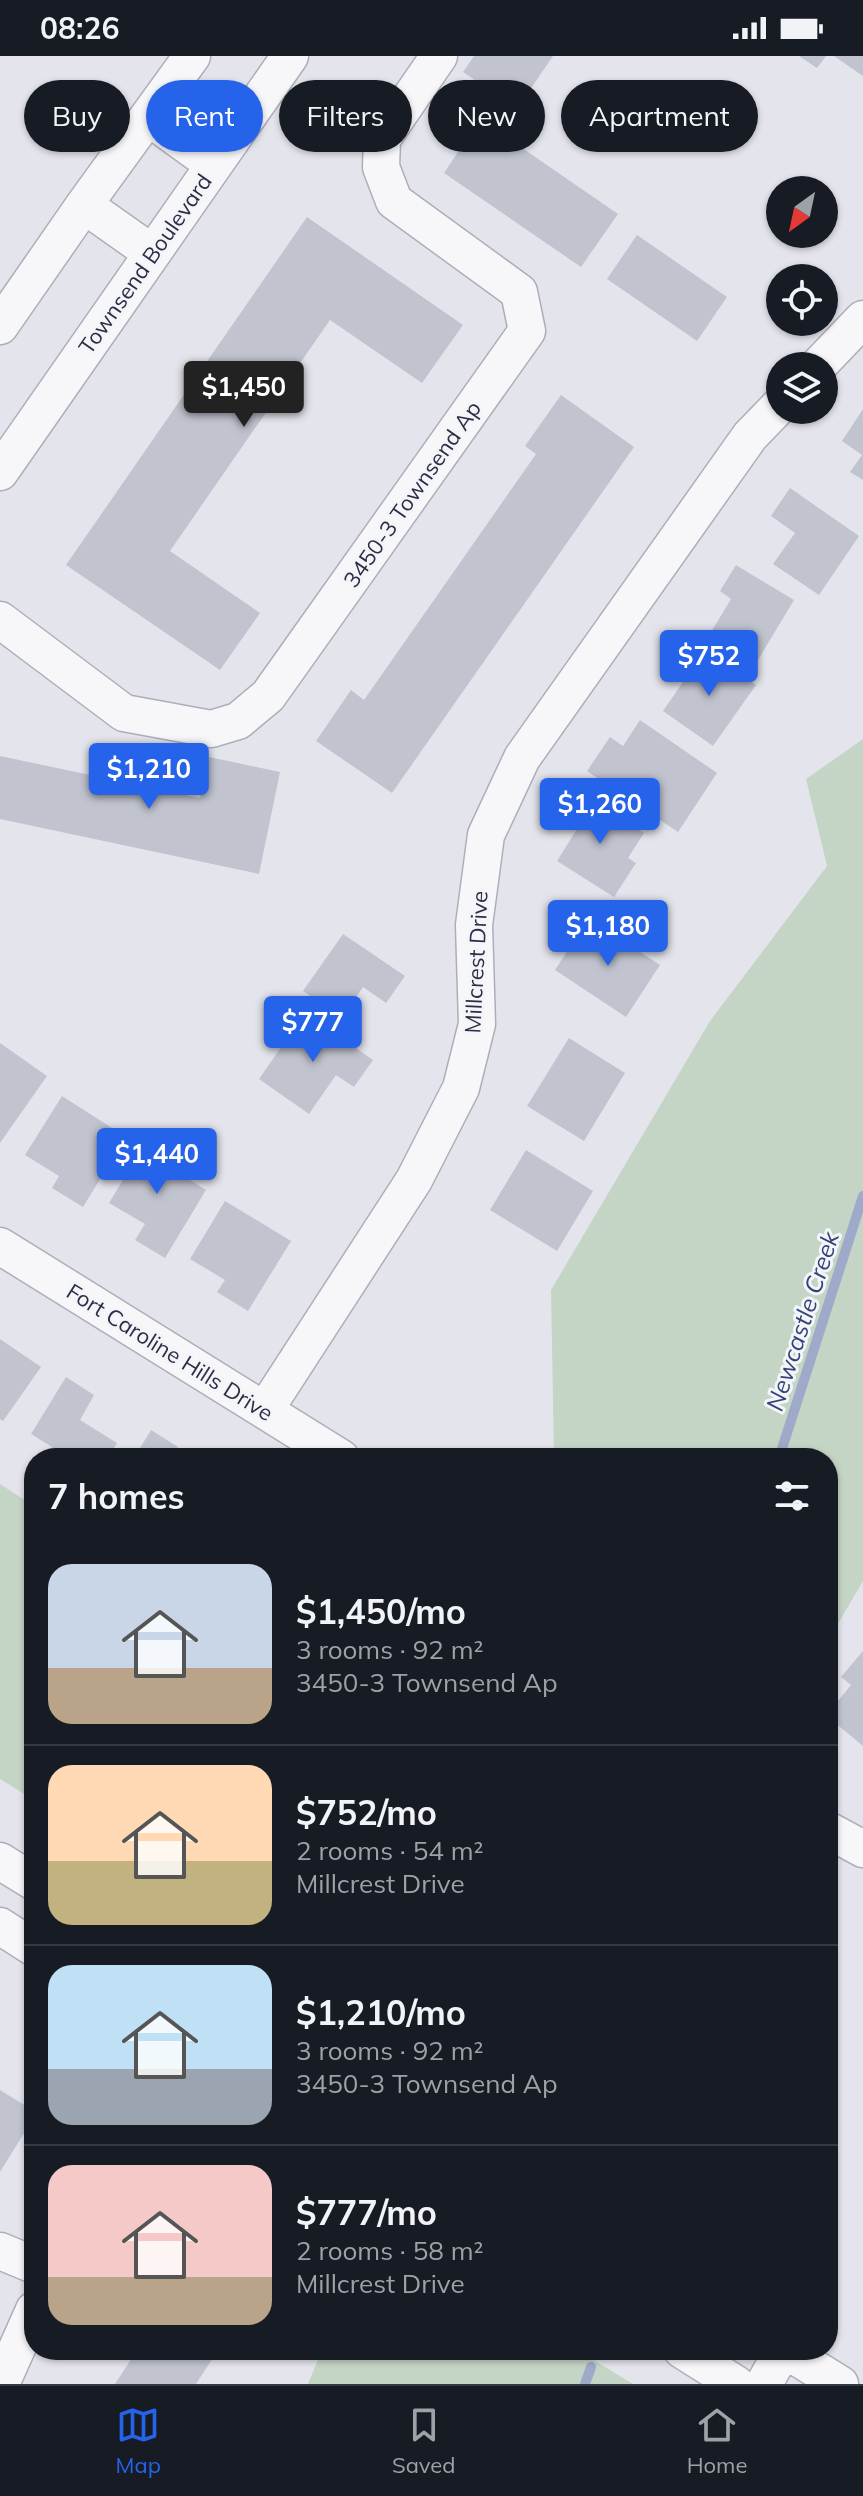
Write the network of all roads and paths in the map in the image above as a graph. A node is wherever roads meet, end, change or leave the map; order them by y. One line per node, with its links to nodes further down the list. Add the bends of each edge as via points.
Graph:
1 (192, 56): 4 (street)
2 (290, 56): 7 (street, Townsend Boulevard)
3 (439, 56): 15 (street, 3450-3 Townsend Ap, via 382,139 381,167 394,201 519,292 527,331 268,696 238,721 211,729 124,713)
4 (175, 80)
5 (146, 120): 8 (street)
6 (196, 152): 7 (street)
7 (214, 165): 9 (street, Townsend Boulevard)
8 (84, 205): 9 (street); 11 (street)
9 (152, 253): 14 (street, Townsend Boulevard)
10 (863, 319): 12 (street)
11 (0, 326)
12 (831, 352)
13 (766, 419): 17 (street, Millcrest Drive, via 522,758 486,835 474,925 477,1024 461,1088 414,1180)
14 (0, 472)
15 (0, 620)
16 (0, 1246): 17 (street, Fort Caroline Hills Drive)
17 (265, 1410): 18 (street, Fort Caroline Hills Drive)
18 (325, 1448)
19 (838, 1835): 20 (street)
20 (863, 1849)
21 (0, 1861): 22 (street)
22 (24, 1876)
23 (0, 1926): 24 (street)
24 (24, 1942)
25 (0, 2251): 26 (street)
26 (24, 2261)
27 (24, 2332): 31 (street)
28 (698, 2360): 32 (street)
29 (778, 2360): 33 (street)
30 (800, 2360): 34 (street)
31 (1, 2384)
32 (736, 2384)
33 (764, 2384)
34 (840, 2384)

